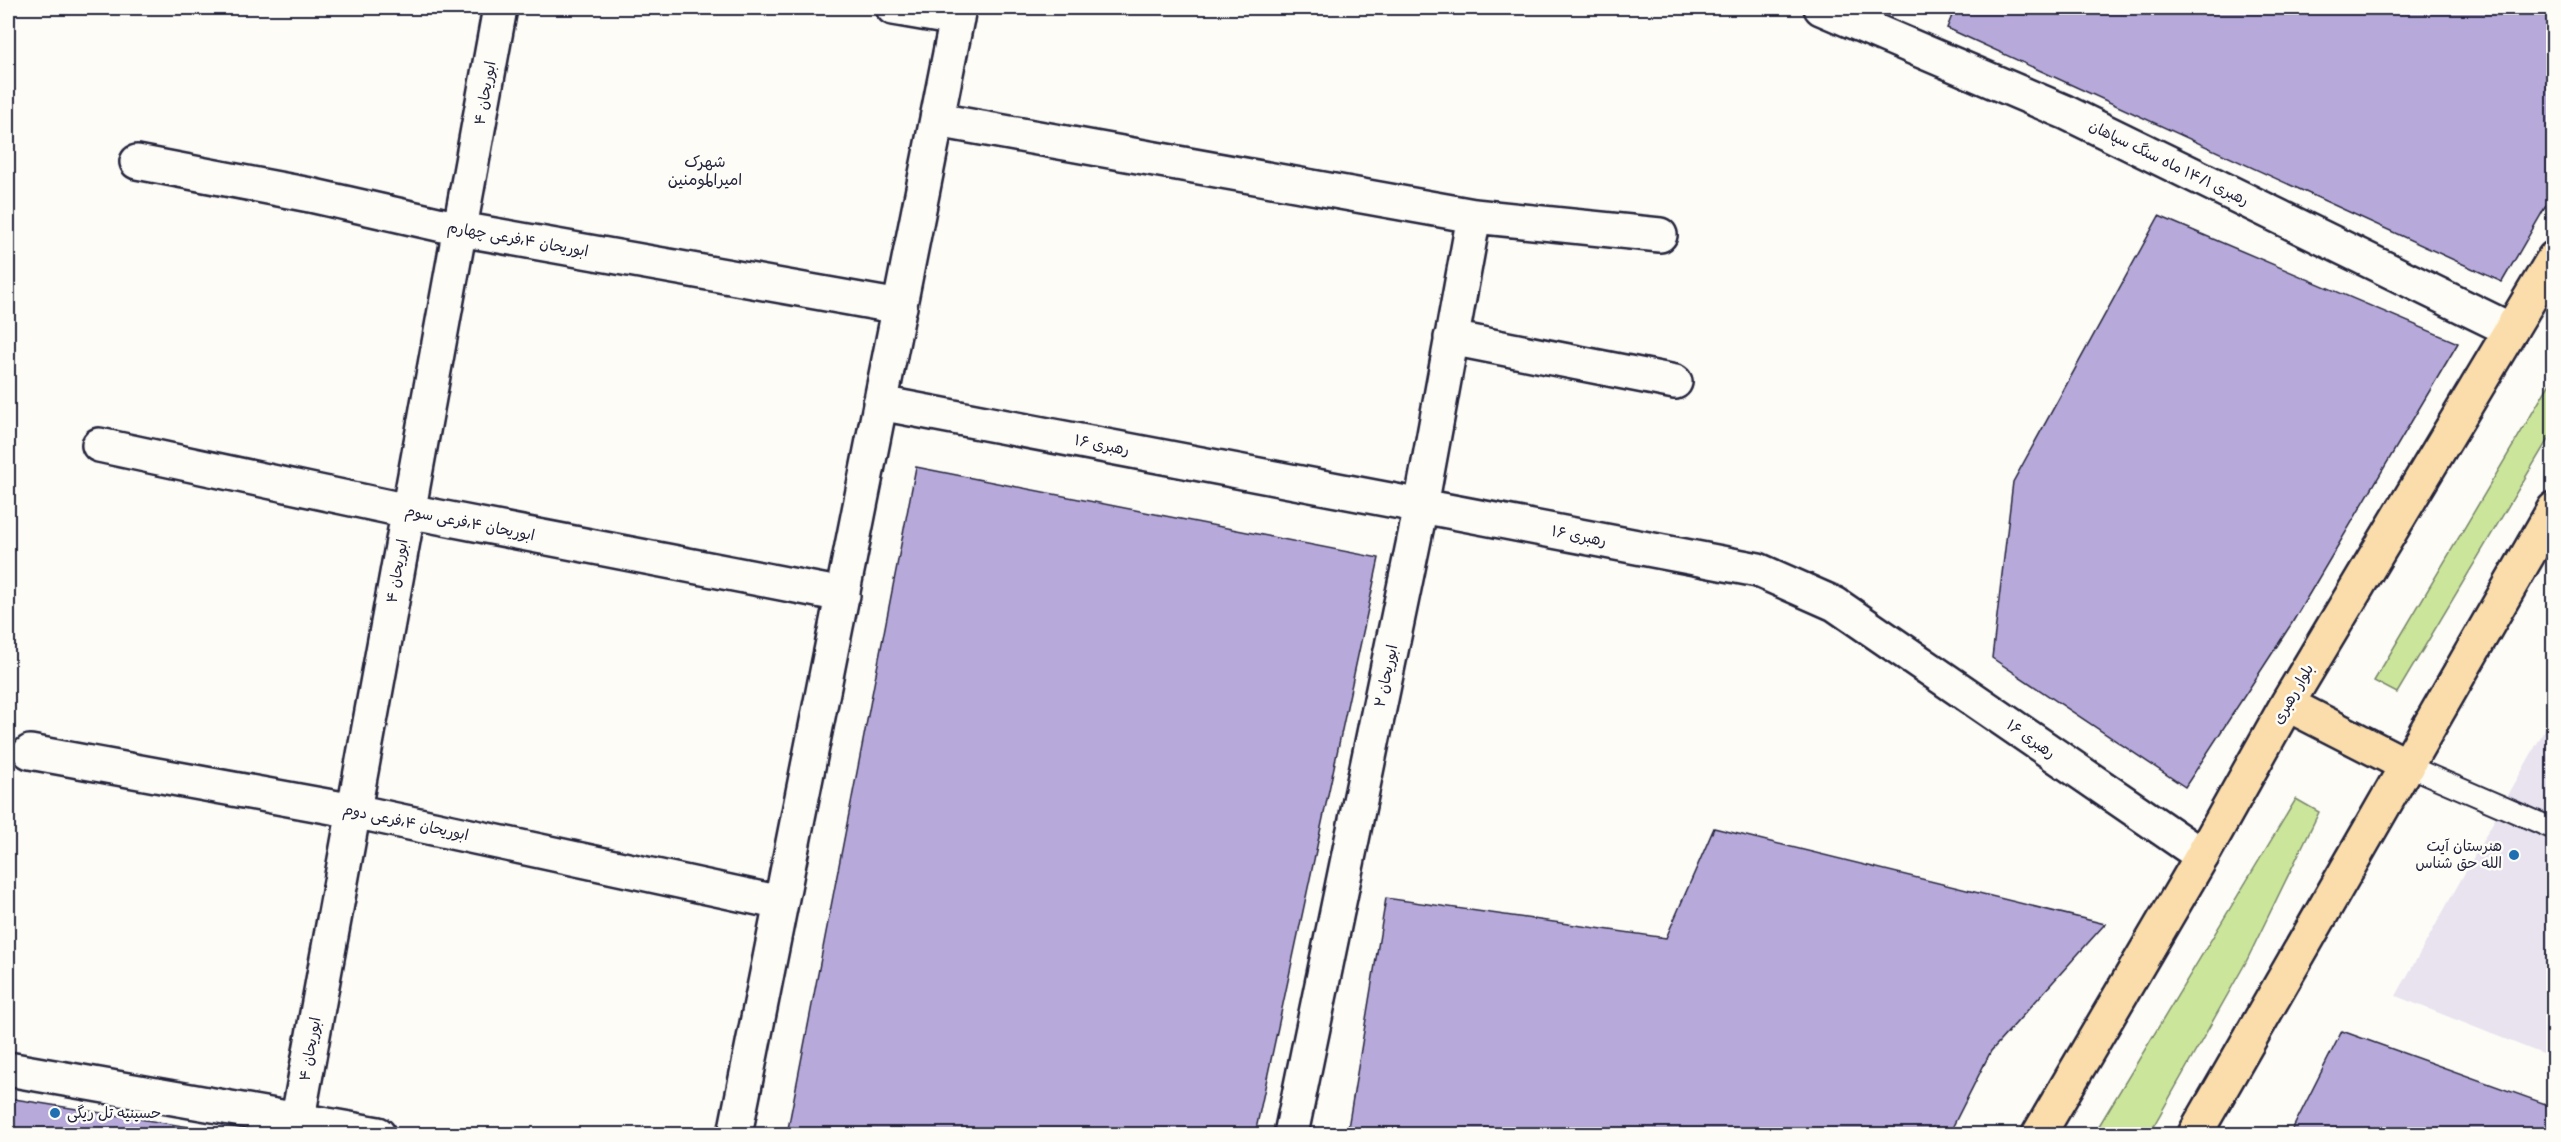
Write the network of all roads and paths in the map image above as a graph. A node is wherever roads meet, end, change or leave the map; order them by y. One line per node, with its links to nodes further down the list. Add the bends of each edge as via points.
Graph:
1 (500, 8): 8 (street, ابوریحان ۴)
2 (893, 8): 4 (street)
3 (1821, 8): 12 (street, رهبری ۱۴/۱ ماه سنگ سپاهان, via 2065,112)
4 (958, 13): 5 (street)
5 (937, 120): 7 (street); 11 (street)
6 (137, 162): 8 (street, ابوریحان ۴،فرعی چهارم)
7 (1474, 216): 9 (street); 13 (street, ابوریحان ۲)
8 (460, 229): 11 (street, ابوریحان ۴،فرعی چهارم); 19 (street, ابوریحان ۴)
9 (1659, 235)
10 (2553, 258): 12 (main road, بلوار رهبری)
11 (900, 307): 15 (street)
12 (2511, 330): 22 (main road, بلوار رهبری)
13 (1451, 338): 14 (street); 17 (street, ابوریحان ۲)
14 (1675, 382)
15 (880, 403): 17 (street, رهبری ۱۶); 21 (street)
16 (99, 446): 19 (street, ابوریحان ۴،فرعی سوم)
17 (1421, 506): 27 (street, رهبری ۱۶, via 1758,570 1825,599); 33 (street, ابوریحان ۲)
18 (2553, 509): 20 (main road)
19 (408, 511): 21 (street, ابوریحان ۴،فرعی سوم); 25 (street, ابوریحان ۴)
20 (2545, 542): 24 (main road)
21 (843, 595): 28 (street)
22 (2287, 704): 24 (main road); 27 (main road, بلوار رهبری)
23 (30, 752): 25 (street, ابوریحان ۴،فرعی دوم)
24 (2408, 766): 26 (lane); 35 (main road)
25 (354, 811): 28 (street, ابوریحان ۴،فرعی دوم); 30 (street, ابوریحان ۴)
26 (2553, 829)
27 (2202, 856): 34 (main road, بلوار رهبری)
28 (781, 903): 32 (street)
29 (8, 1069): 30 (street)
30 (296, 1127): 31 (street)
31 (378, 1134)
32 (735, 1134)
33 (1291, 1134)
34 (2039, 1134)
35 (2195, 1134)

